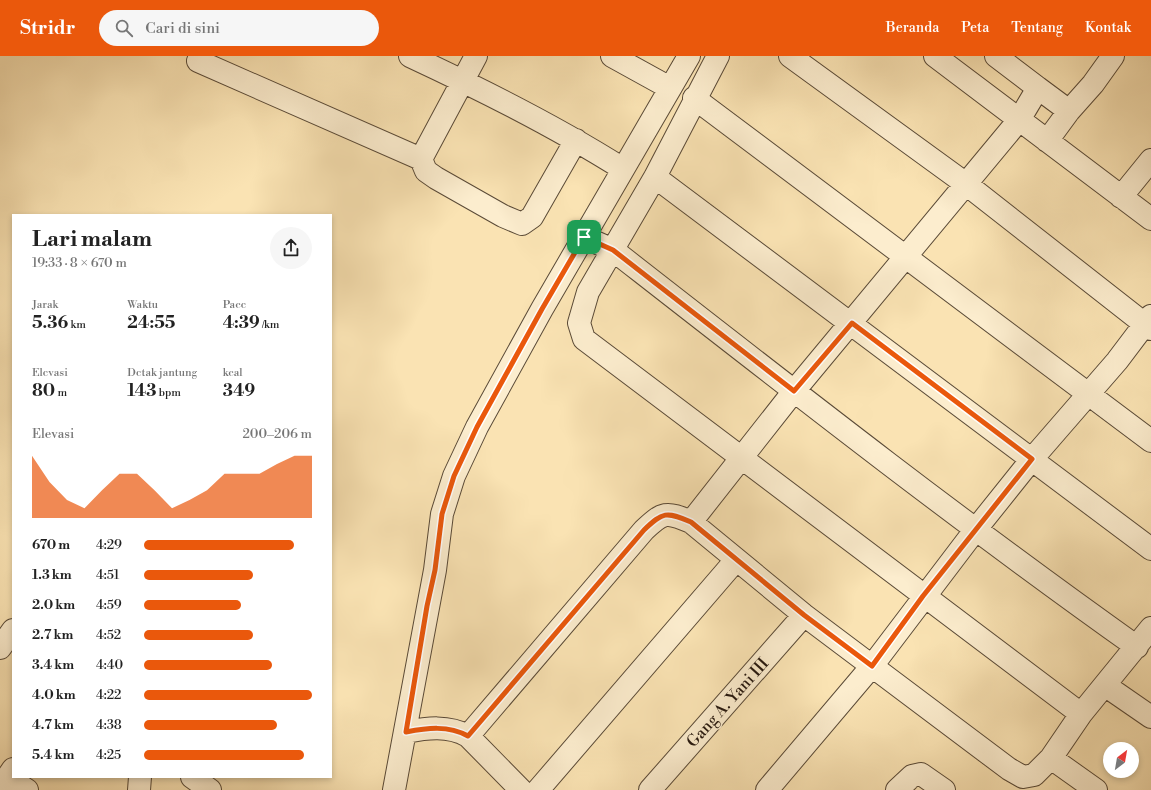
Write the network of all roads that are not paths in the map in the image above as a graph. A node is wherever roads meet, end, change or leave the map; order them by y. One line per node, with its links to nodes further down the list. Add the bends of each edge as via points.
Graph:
1 (410, 56): 11 (street)
2 (476, 56): 11 (street)
3 (612, 56): 12 (street)
4 (689, 56): 12 (street)
5 (718, 56): 14 (street)
6 (790, 56): 23 (street)
7 (935, 56): 16 (street)
8 (1113, 56): 15 (street)
9 (1001, 58): 13 (street)
10 (198, 61): 19 (street)
11 (462, 80): 17 (street); 19 (street)
12 (670, 88): 21 (street)
13 (1038, 88): 15 (street); 16 (street)
14 (694, 98): 22 (street); 28 (street)
15 (1069, 111): 18 (street)
16 (1019, 120): 18 (street); 23 (street)
17 (576, 140): 19 (street, via 532,217 522,224 436,178 426,171); 21 (street)
18 (1047, 141): 24 (street)
19 (421, 159)
20 (1151, 160): 24 (street)
21 (623, 169): 26 (street)
22 (654, 177): 27 (street); 29 (street)
23 (966, 184): 28 (street); 30 (street)
24 (1121, 197): 25 (street)
25 (1151, 219)
26 (584, 237): 27 (street); 50 (street, via 481,420 454,476 442,514 435,570)
27 (613, 250): 31 (street); 34 (street, via 588,292 580,314 578,323 584,339)
28 (906, 256): 29 (street); 32 (street)
29 (852, 323): 31 (street); 35 (street)
30 (1149, 323): 32 (street)
31 (794, 391): 34 (street); 37 (street)
32 (1089, 393): 33 (street); 35 (street)
33 (1151, 441)
34 (741, 457): 36 (street); 40 (street)
35 (1032, 459): 37 (street); 38 (street)
36 (691, 522): 39 (street); 51 (street, via 670,514 658,517)
37 (976, 529): 40 (street); 44 (street)
38 (1151, 549)
39 (736, 560): 41 (street); 61 (street)
40 (923, 596): 46 (street); 48 (street)
41 (804, 615): 46 (street); 62 (street, Gang A. Yani III)
42 (1151, 628): 44 (street)
43 (12, 631): 45 (street)
44 (1137, 647): 47 (street)
45 (0, 648)
46 (872, 666): 52 (street, via 1009,769 1023,776 1034,775); 63 (street)
47 (1106, 686): 48 (street); 49 (street)
48 (1082, 714): 52 (street)
49 (1151, 717)
50 (406, 732): 51 (street, via 431,728 455,731); 56 (street)
51 (468, 736): 60 (street)
52 (1051, 758): 66 (street)
53 (7, 778): 57 (street)
54 (140, 778): 58 (street)
55 (193, 778): 59 (street)
56 (399, 787)
57 (27, 790)
58 (139, 790)
59 (210, 790)
60 (521, 790)
61 (538, 790)
62 (650, 790)
63 (767, 790)
64 (897, 790): 65 (street, via 912,776 921,774)
65 (944, 790)
66 (1096, 790)

